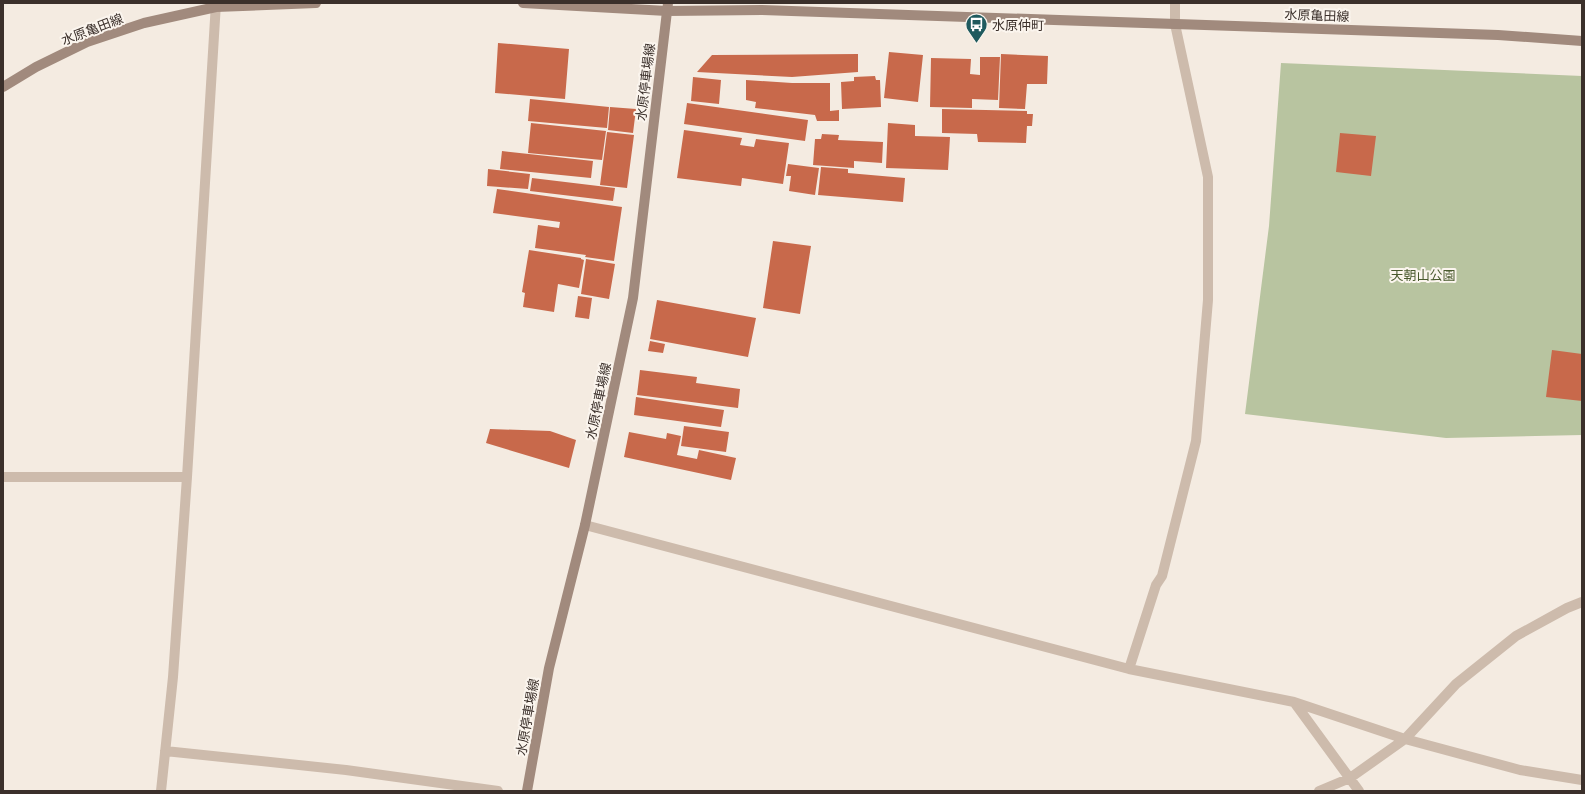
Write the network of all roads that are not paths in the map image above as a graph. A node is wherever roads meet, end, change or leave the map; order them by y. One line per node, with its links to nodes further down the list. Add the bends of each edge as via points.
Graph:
1 (316, 3): 4 (main road, 水原亀田線)
2 (523, 3): 5 (main road, 水原亀田線)
3 (1176, 3): 6 (street)
4 (216, 5): 8 (main road, 水原亀田線, via 144,23 87,42 36,67); 10 (street)
5 (667, 7): 6 (main road, 水原亀田線); 11 (main road, 水原停車場線, via 633,298)
6 (1175, 24): 7 (main road, 水原亀田線, via 1498,35); 13 (street, via 1208,177 1208,300 1196,442 1162,576 1156,585)
7 (1582, 41)
8 (3, 87)
9 (3, 477): 10 (street)
10 (187, 477): 16 (street)
11 (585, 525): 13 (street); 21 (main road, 水原停車場線, via 549,668)
12 (1582, 602): 15 (street, via 1516,636 1456,684)
13 (1130, 669): 14 (street)
14 (1294, 702): 15 (street); 17 (street)
15 (1405, 738): 17 (street); 18 (street, via 1520,770)
16 (166, 751): 19 (street); 20 (street, via 346,770)
17 (1350, 778): 22 (street); 23 (street)
18 (1582, 780)
19 (161, 791)
20 (498, 791)
21 (527, 791)
22 (1319, 791)
23 (1359, 791)

